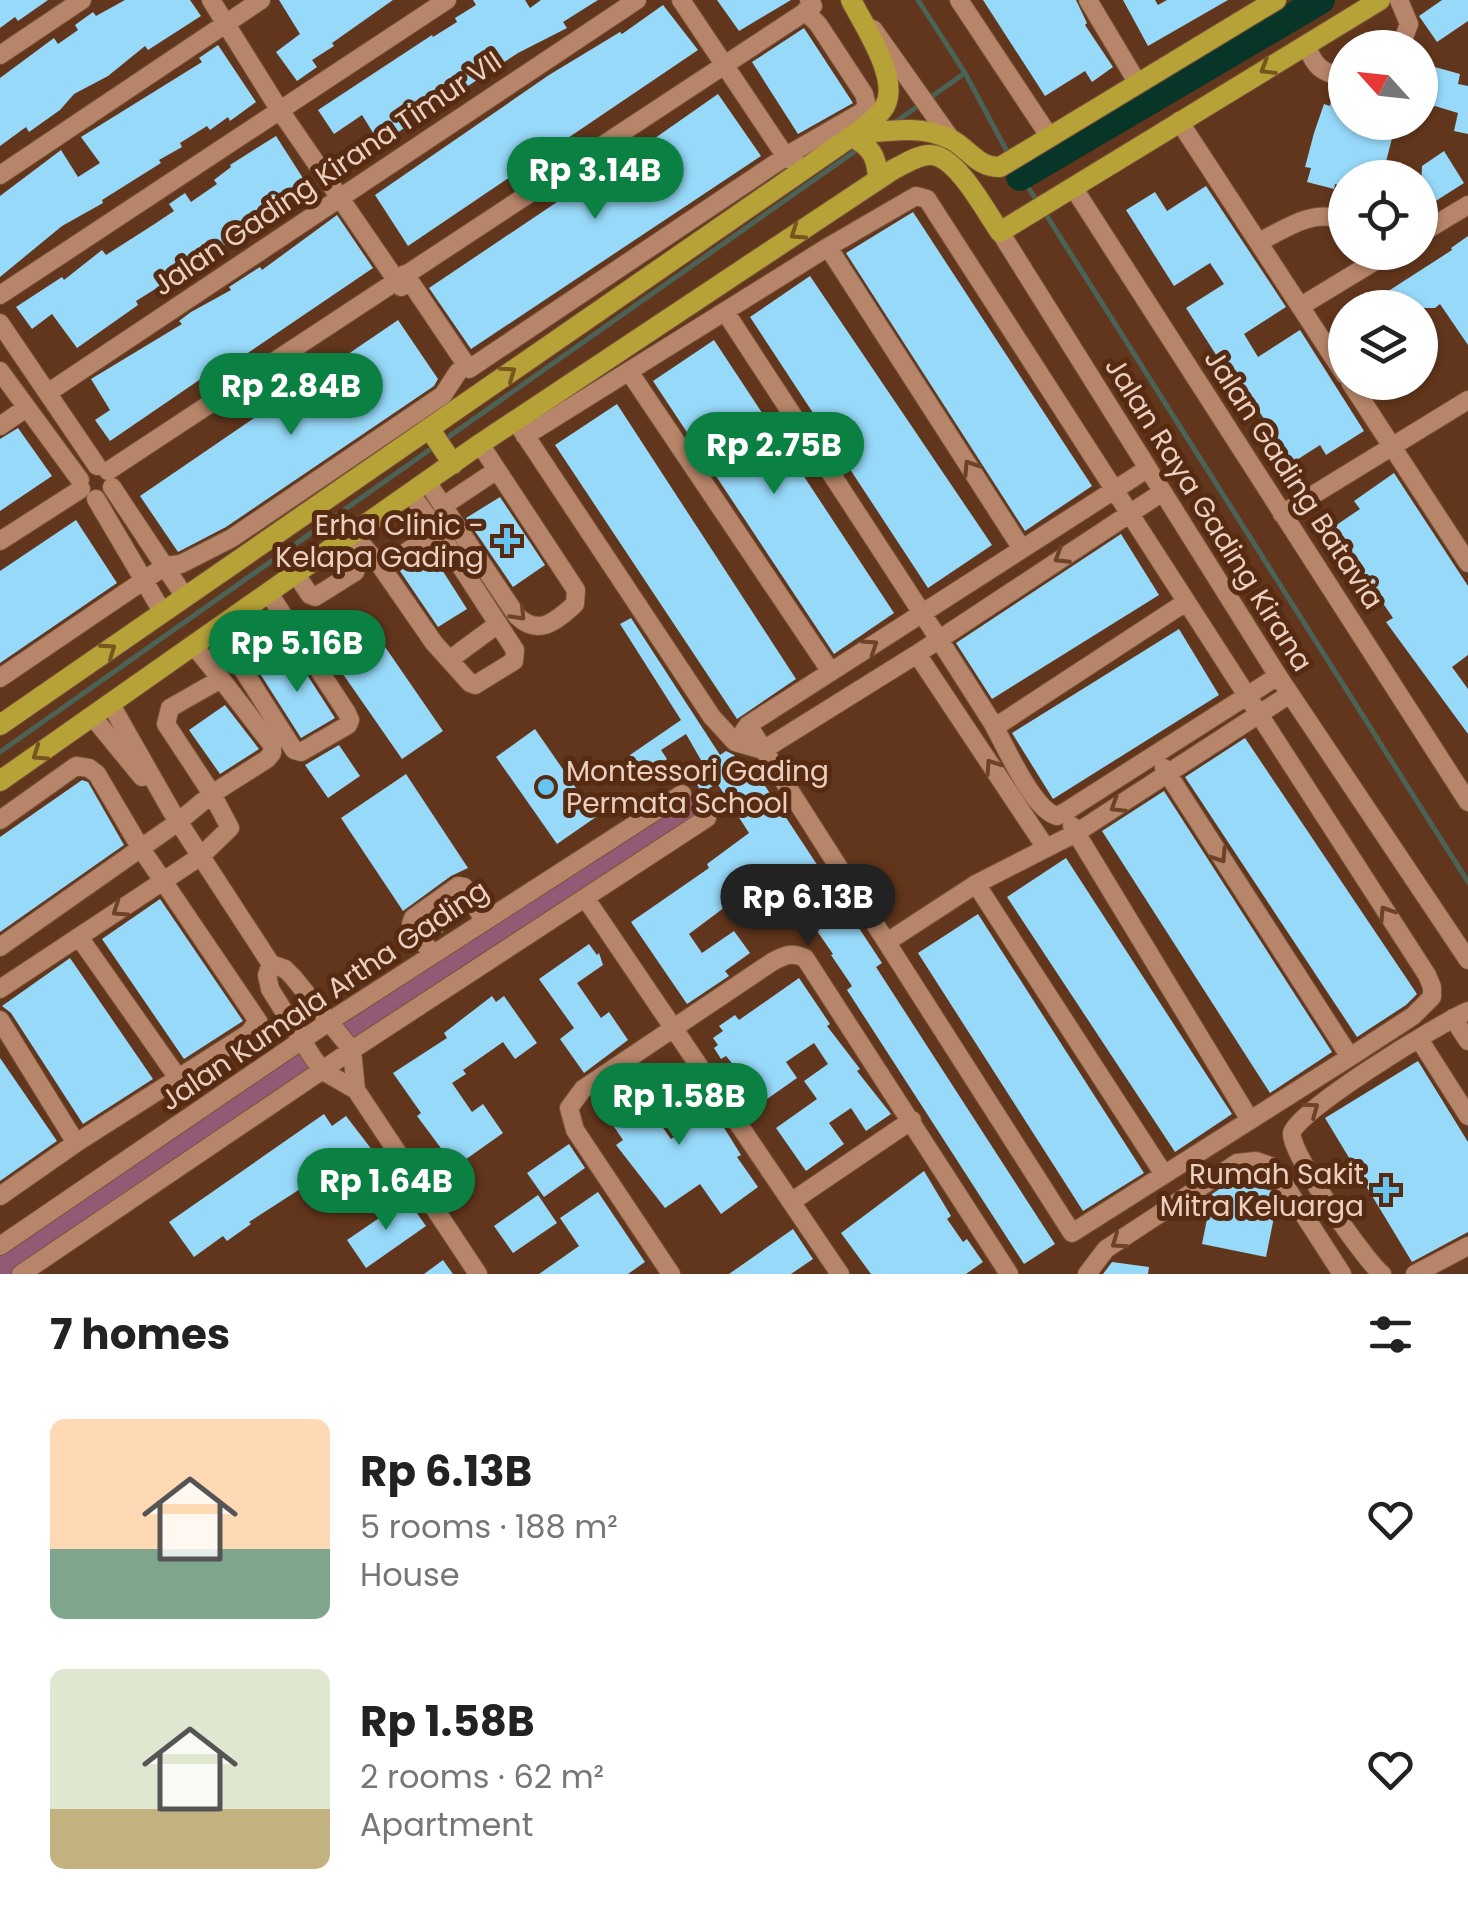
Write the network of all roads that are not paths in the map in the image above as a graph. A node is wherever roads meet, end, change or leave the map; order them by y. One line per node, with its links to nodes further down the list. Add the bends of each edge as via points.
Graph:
1 (82, 0): 17 (street)
2 (211, 0): 14 (street)
3 (261, 0): 14 (street)
4 (446, 0): 21 (street)
5 (637, 0): 30 (street, Jalan Gading Kirana Timur VII)
6 (681, 0): 18 (street)
7 (851, 0): 23 (main road, via 890,86); 24 (street)
8 (959, 0): 25 (street)
9 (1088, 0): 20 (street)
10 (1276, 0): 20 (main road)
11 (1380, 0): 16 (main road)
12 (1399, 0): 15 (street)
13 (809, 6): 18 (street); 26 (street, via 867,106)
14 (226, 24): 21 (street); 28 (street)
15 (1407, 30)
16 (1306, 45): 19 (street); 22 (main road, one-way to 22)
17 (0, 55)
18 (724, 64): 26 (street); 38 (street)
19 (1328, 74)
20 (1137, 82): 25 (main road)
21 (279, 108): 30 (street); 39 (street)
22 (1179, 121): 29 (main road); 35 (street)
23 (865, 134): 24 (main road, via 897,128); 26 (main road); 27 (main road)
24 (950, 139): 25 (main road, via 979,162 1000,167)
25 (1044, 139)
26 (793, 168): 38 (street, via 469,369); 48 (main road, one-way to 26)
27 (878, 174): 34 (main road, Jalan Raya Gading Kirana, via 918,157 940,157 956,168); 53 (main road, one-way to 53)
28 (0, 175)
29 (1069, 190): 34 (main road); 67 (street, Jalan Gading Batavia)
30 (338, 197): 38 (street); 47 (street, Jalan Gading Kirana Timur VII)
31 (1468, 205): 33 (street)
32 (1328, 218): 35 (street, via 1302,220)
33 (1438, 223)
34 (1000, 232): 58 (street, Jalan Raya Gading Kirana)
35 (1259, 242): 40 (street)
36 (828, 247): 41 (street); 63 (street, via 916,196 928,199); 71 (street, one-way to 36)
37 (1357, 270): 40 (street)
38 (400, 277): 45 (street); 60 (street)
39 (0, 294)
40 (1301, 306): 43 (street)
41 (726, 313): 46 (street); 81 (street)
42 (0, 323): 47 (street)
43 (1328, 348)
44 (0, 371): 51 (street)
45 (458, 372): 48 (street); 73 (street, via 443,395 232,538)
46 (630, 374): 53 (street); 90 (street)
47 (49, 392): 60 (street)
48 (475, 396): 54 (main road)
49 (1361, 400): 56 (street)
50 (1468, 400): 56 (street)
51 (26, 408): 52 (street); 62 (street)
52 (0, 426)
53 (520, 428): 55 (main road); 102 (street)
54 (431, 432): 57 (main road); 78 (main road)
55 (480, 444): 57 (main road); 59 (street)
56 (1392, 448): 67 (street); 72 (street)
57 (450, 460): 61 (main road)
58 (1147, 469): 63 (street); 64 (street, Jalan Raya Gading Kirana)
59 (497, 470): 65 (street); 65 (street, one-way to 59, via 517,616 532,627 551,624 575,604 576,590)
60 (106, 475): 62 (street, via 84,471); 62 (street, via 105,496); 73 (street)
61 (419, 488): 65 (street); 68 (street); 69 (main road)
62 (85, 489): 70 (street); 76 (street)
63 (1115, 489): 66 (street); 71 (street)
64 (1161, 493): 66 (street); 91 (street, Jalan Raya Gading Kirana)
65 (443, 506)
66 (1130, 513): 79 (street); 85 (street, one-way to 85)
67 (1282, 514): 109 (street, Jalan Gading Batavia)
68 (438, 531): 74 (street); 82 (street)
69 (348, 537): 74 (street); 75 (main road); 75 (street, via 355,572 316,597)
70 (0, 542)
71 (1022, 549): 81 (street)
72 (1468, 563)
73 (165, 566): 76 (street); 78 (street)
74 (382, 568): 88 (street)
75 (296, 573): 77 (main road)
76 (144, 580): 80 (street); 92 (street)
77 (268, 592): 83 (main road); 84 (street)
78 (185, 597): 80 (main road)
79 (1186, 602): 95 (street); 101 (street)
80 (162, 612): 99 (main road, one-way to 80)
81 (922, 614): 85 (street); 90 (street, one-way to 81)
82 (498, 624): 88 (street); 88 (street, via 515,650 514,661 476,685)
83 (217, 629): 86 (main road); 89 (street)
84 (293, 630): 89 (street); 89 (street, via 348,724 298,752)
85 (938, 638): 87 (street); 101 (street)
86 (194, 646): 93 (street); 96 (main road)
87 (918, 654): 103 (street); 116 (street, one-way to 87)
88 (449, 660)
89 (241, 666)
90 (831, 672): 100 (street)
91 (1278, 676): 94 (street, Jalan Raya Gading Kirana); 95 (street)
92 (0, 678)
93 (221, 679): 107 (street, via 166,716); 107 (street, via 272,753)
94 (1290, 694): 97 (street); 126 (street, Jalan Raya Gading Kirana)
95 (1246, 697): 97 (street); 104 (street)
96 (110, 703): 98 (main road); 111 (street)
97 (1258, 715): 105 (street); 137 (street, one-way to 97, via 1424,1007 1432,987)
98 (92, 716): 106 (main road, one-way to 106); 111 (street)
99 (0, 725)
100 (748, 725): 102 (street); 103 (street)
101 (994, 728): 110 (street, via 1043,809 1057,816)
102 (735, 742): 103 (street)
103 (763, 750): 123 (street)
104 (1157, 756): 105 (street); 110 (street)
105 (1168, 774): 114 (street, one-way to 114); 137 (street, one-way to 137)
106 (0, 781)
107 (212, 794): 111 (street); 117 (street, via 230,828)
108 (682, 794): 121 (street, Jalan Kumala Artha Gading)
109 (1468, 802)
110 (1066, 812): 114 (street)
111 (175, 817): 115 (street); 117 (street)
112 (708, 818): 120 (street)
113 (0, 820): 115 (street, via 76,766 96,774)
114 (1076, 833): 116 (street); 143 (street)
115 (140, 847): 118 (street); 124 (street)
116 (1046, 848): 119 (street)
117 (201, 856): 118 (street); 127 (street)
118 (164, 881): 122 (street, one-way to 122); 139 (street, via 258,1020 249,1033)
119 (976, 884): 123 (street); 145 (street)
120 (586, 899): 132 (street); 136 (street)
121 (484, 920): 125 (street, Jalan Kumala Artha Gading); 125 (street, via 458,886 412,918)
122 (79, 937): 128 (street); 139 (street)
123 (887, 942): 145 (street, via 1072,1233)
124 (0, 947)
125 (432, 954): 131 (street, Jalan Kumala Artha Gading)
126 (1468, 960)
127 (270, 964): 131 (street, via 285,969); 134 (street, via 270,990)
128 (0, 989)
129 (1461, 1014): 133 (street); 135 (street)
130 (0, 1020): 144 (street)
131 (330, 1021): 134 (street, Jalan Kumala Artha Gading); 136 (street)
132 (674, 1028): 142 (street, via 772,962 796,954 805,958); 147 (street); 152 (street, via 584,1089 569,1108 575,1130)
133 (1419, 1038): 141 (street); 157 (street, one-way to 133, via 1326,1200 1291,1134 1298,1120)
134 (303, 1040): 138 (street); 148 (street, Jalan Kumala Artha Gading)
135 (1468, 1041)
136 (352, 1050): 138 (street); 140 (street)
137 (1350, 1057): 143 (street)
138 (323, 1070): 140 (street); 150 (street)
139 (178, 1078): 144 (street)
140 (356, 1090): 151 (street)
141 (1468, 1116)
142 (912, 1120): 147 (street); 154 (street)
143 (1250, 1120): 145 (street)
144 (76, 1143): 146 (street)
145 (1163, 1173)
146 (0, 1196)
147 (791, 1202): 153 (street)
148 (0, 1246)
149 (1468, 1246): 158 (street)
150 (21, 1274)
151 (478, 1274)
152 (671, 1274)
153 (840, 1274)
154 (1009, 1274)
155 (1087, 1274): 156 (street, one-way to 155, via 1273,1167 1256,1161 1237,1163 1106,1249)
156 (1342, 1274)
157 (1382, 1274)
158 (1415, 1274)

